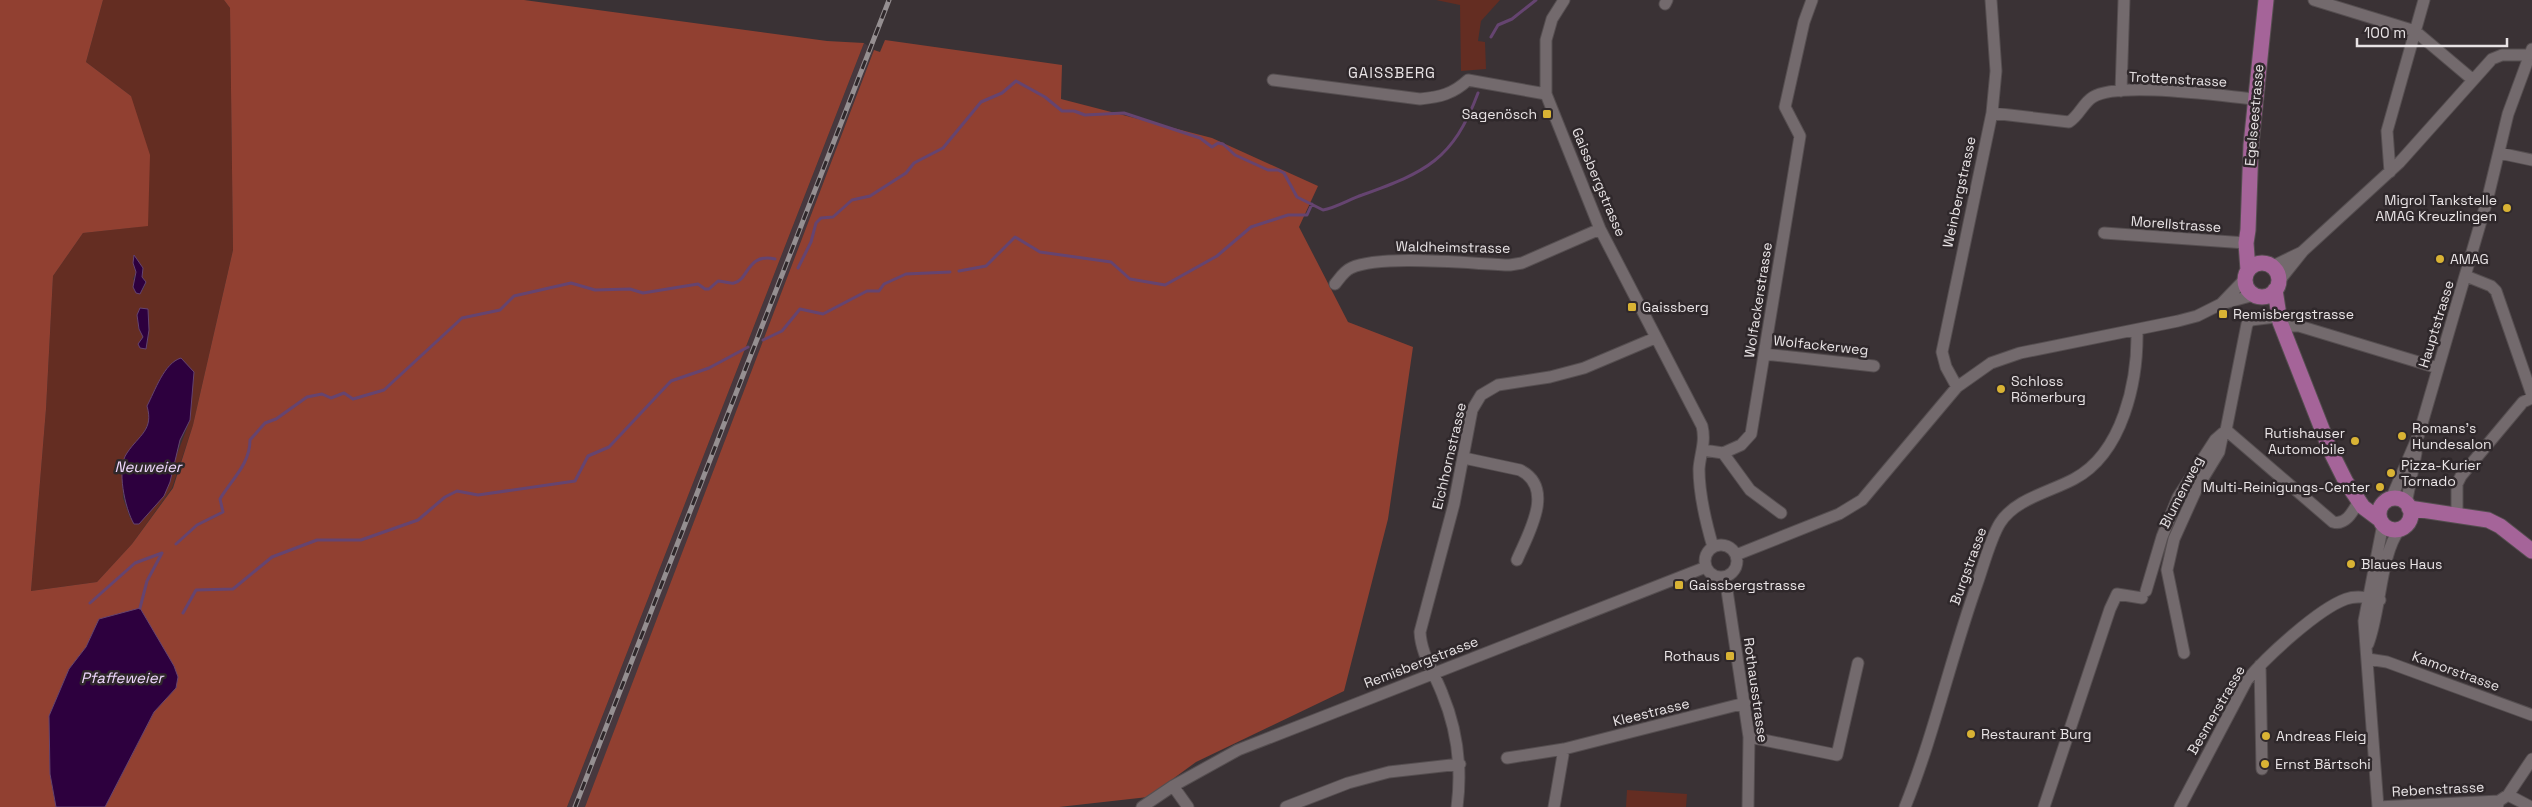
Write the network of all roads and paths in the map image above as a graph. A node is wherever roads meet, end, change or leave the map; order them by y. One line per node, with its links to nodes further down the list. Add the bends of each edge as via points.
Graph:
1 (1564, 0): 14 (street, Gaissbergstrasse, via 1552,19 1546,40)
2 (1812, 0): 34 (street, Wolfackerstrasse, via 1804,22 1786,107 1800,136)
3 (1991, 0): 16 (street, Weinbergstrasse, via 1996,71)
4 (2124, 0): 13 (street)
5 (2266, 0): 15 (main road, Egelseestrasse)
6 (2314, 0): 8 (street)
7 (2424, 0): 9 (street)
8 (2344, 4): 9 (street)
9 (2415, 31): 12 (street); 19 (street, via 2387,131)
10 (2531, 52): 12 (street, via 2497,56); 17 (street, Hauptstrasse, via 2508,114)
11 (1272, 80): 14 (street, via 1420,99 1440,98 1468,80)
12 (2474, 80): 19 (street)
13 (2121, 91): 15 (street, Trottenstrasse); 16 (street, Trottenstrasse, via 2093,97 2069,122)
14 (1546, 94): 20 (street, Gaissbergstrasse)
15 (2255, 98): 22 (main road, Egelseestrasse)
16 (1992, 113): 37 (street, Weinbergstrasse, via 1942,352)
17 (2499, 153): 18 (street); 26 (street, Hauptstrasse)
18 (2532, 160)
19 (2390, 172): 23 (street)
20 (1600, 229): 27 (street, Waldheimstrasse, via 1522,263 1380,261 1353,267); 33 (street, Gaissbergstrasse)
21 (2104, 234): 22 (street, Morellstrasse)
22 (2247, 236): 24 (main road, Egelseestrasse); 25 (main road, Egelseestrasse)
23 (2303, 251): 24 (street); 28 (street)
24 (2268, 264): 25 (main road, via 2255,264); 28 (main road, via 2277,272)
25 (2246, 274): 29 (main road, via 2248,290); 30 (street)
26 (2466, 276): 36 (street, Hauptstrasse); 38 (street, via 2491,286 2496,292)
27 (1335, 284)
28 (2277, 285): 29 (main road, via 2269,295); 31 (main road)
29 (2257, 296): 30 (street); 31 (main road)
30 (2221, 304): 32 (street, via 2197,316)
31 (2279, 322): 36 (street); 39 (street, Blumenweg, via 2251,320 2247,324); 44 (main road, via 2327,443 2346,482)
32 (2137, 330): 37 (street, via 2004,358 1991,363); 82 (street, Burgstrasse, via 2138,356 2126,411 2114,438 2094,464 2075,479 2018,505 2000,523 1959,634)
33 (1655, 338): 41 (street, Gaissbergstrasse, via 1702,426); 43 (street, Eichhornstrasse, via 1584,368 1489,388 1481,394 1472,410)
34 (1764, 354): 35 (street, Wolfackerweg); 42 (street, Wolfackerstrasse, via 1751,434 1741,445)
35 (1874, 366)
36 (2438, 368): 40 (street, Hauptstrasse)
37 (1957, 387): 53 (street, via 1862,500 1839,514)
38 (2532, 397): 48 (street, via 2523,402 2461,476 2457,484)
39 (2225, 431): 44 (street, via 2328,519 2337,523 2345,520); 60 (street, Blumenweg, via 2219,452 2197,488 2174,539 2166,570); 83 (street, Blumenweg, via 2215,440 2178,497 2144,595 2117,594)
40 (2419, 434): 45 (street, Hauptstrasse); 46 (street, Hauptstrasse)
41 (1703, 450): 42 (street); 51 (street, Gaissbergstrasse, via 1700,475 1706,523)
42 (1723, 453): 47 (street, via 1750,490)
43 (1464, 458): 54 (street, via 1520,470 1534,483 1538,495 1536,512); 64 (street, Eichhornstrasse, via 1420,632 1421,646)
44 (2360, 499): 45 (main road); 49 (main road, via 2363,506)
45 (2388, 500): 46 (main road, via 2398,499); 49 (main road, via 2379,510)
46 (2408, 506): 48 (main road); 50 (main road, via 2410,516)
47 (1781, 513)
48 (2457, 514): 50 (main road); 52 (main road, via 2494,522)
49 (2381, 522): 50 (main road, via 2390,529); 57 (street)
50 (2404, 526): 58 (street, via 2391,545)
51 (1713, 547): 53 (street, via 1729,547); 55 (street, via 1706,556)
52 (2532, 551)
53 (1736, 555): 56 (street, via 1736,568)
54 (1517, 560)
55 (1706, 566): 56 (street, via 1714,576); 64 (street, Remisbergstrasse)
56 (1725, 577): 65 (street, Rothausstrasse)
57 (2368, 598): 58 (street, Besmerstrasse); 59 (street, via 2364,627); 63 (street, Besmerstrasse, via 2354,597 2336,604)
58 (2380, 600): 59 (street)
59 (2368, 644): 61 (street)
60 (2184, 652)
61 (2368, 659): 66 (street, Kamorstrasse, via 2386,662); 85 (street)
62 (1858, 663): 67 (street, via 1837,755)
63 (2260, 665): 72 (street); 84 (street, Besmerstrasse, via 2247,680)
64 (1433, 673): 71 (street, Eichhornstrasse, via 1443,695); 73 (street, Remisbergstrasse, via 1238,750)
65 (1745, 703): 67 (street, Rothausstrasse); 68 (street, Kleestrasse)
66 (2532, 715)
67 (1749, 737): 81 (street, Rothausstrasse)
68 (1564, 749): 69 (street, Kleestrasse); 80 (street)
69 (1507, 758)
70 (2532, 759): 74 (street)
71 (1460, 764): 78 (street, via 1389,772 1348,783); 79 (street, Eichhornstrasse)
72 (2262, 769)
73 (1173, 786): 75 (street, Remisbergstrasse); 77 (street)
74 (2502, 801): 85 (street, Rebenstrasse); 86 (street)
75 (1151, 804): 76 (street, Remisbergstrasse)
76 (1142, 807)
77 (1188, 807)
78 (1286, 807)
79 (1457, 807)
80 (1554, 807)
81 (1748, 807)
82 (1905, 807)
83 (2044, 807)
84 (2180, 807)
85 (2378, 807)
86 (2531, 807)

